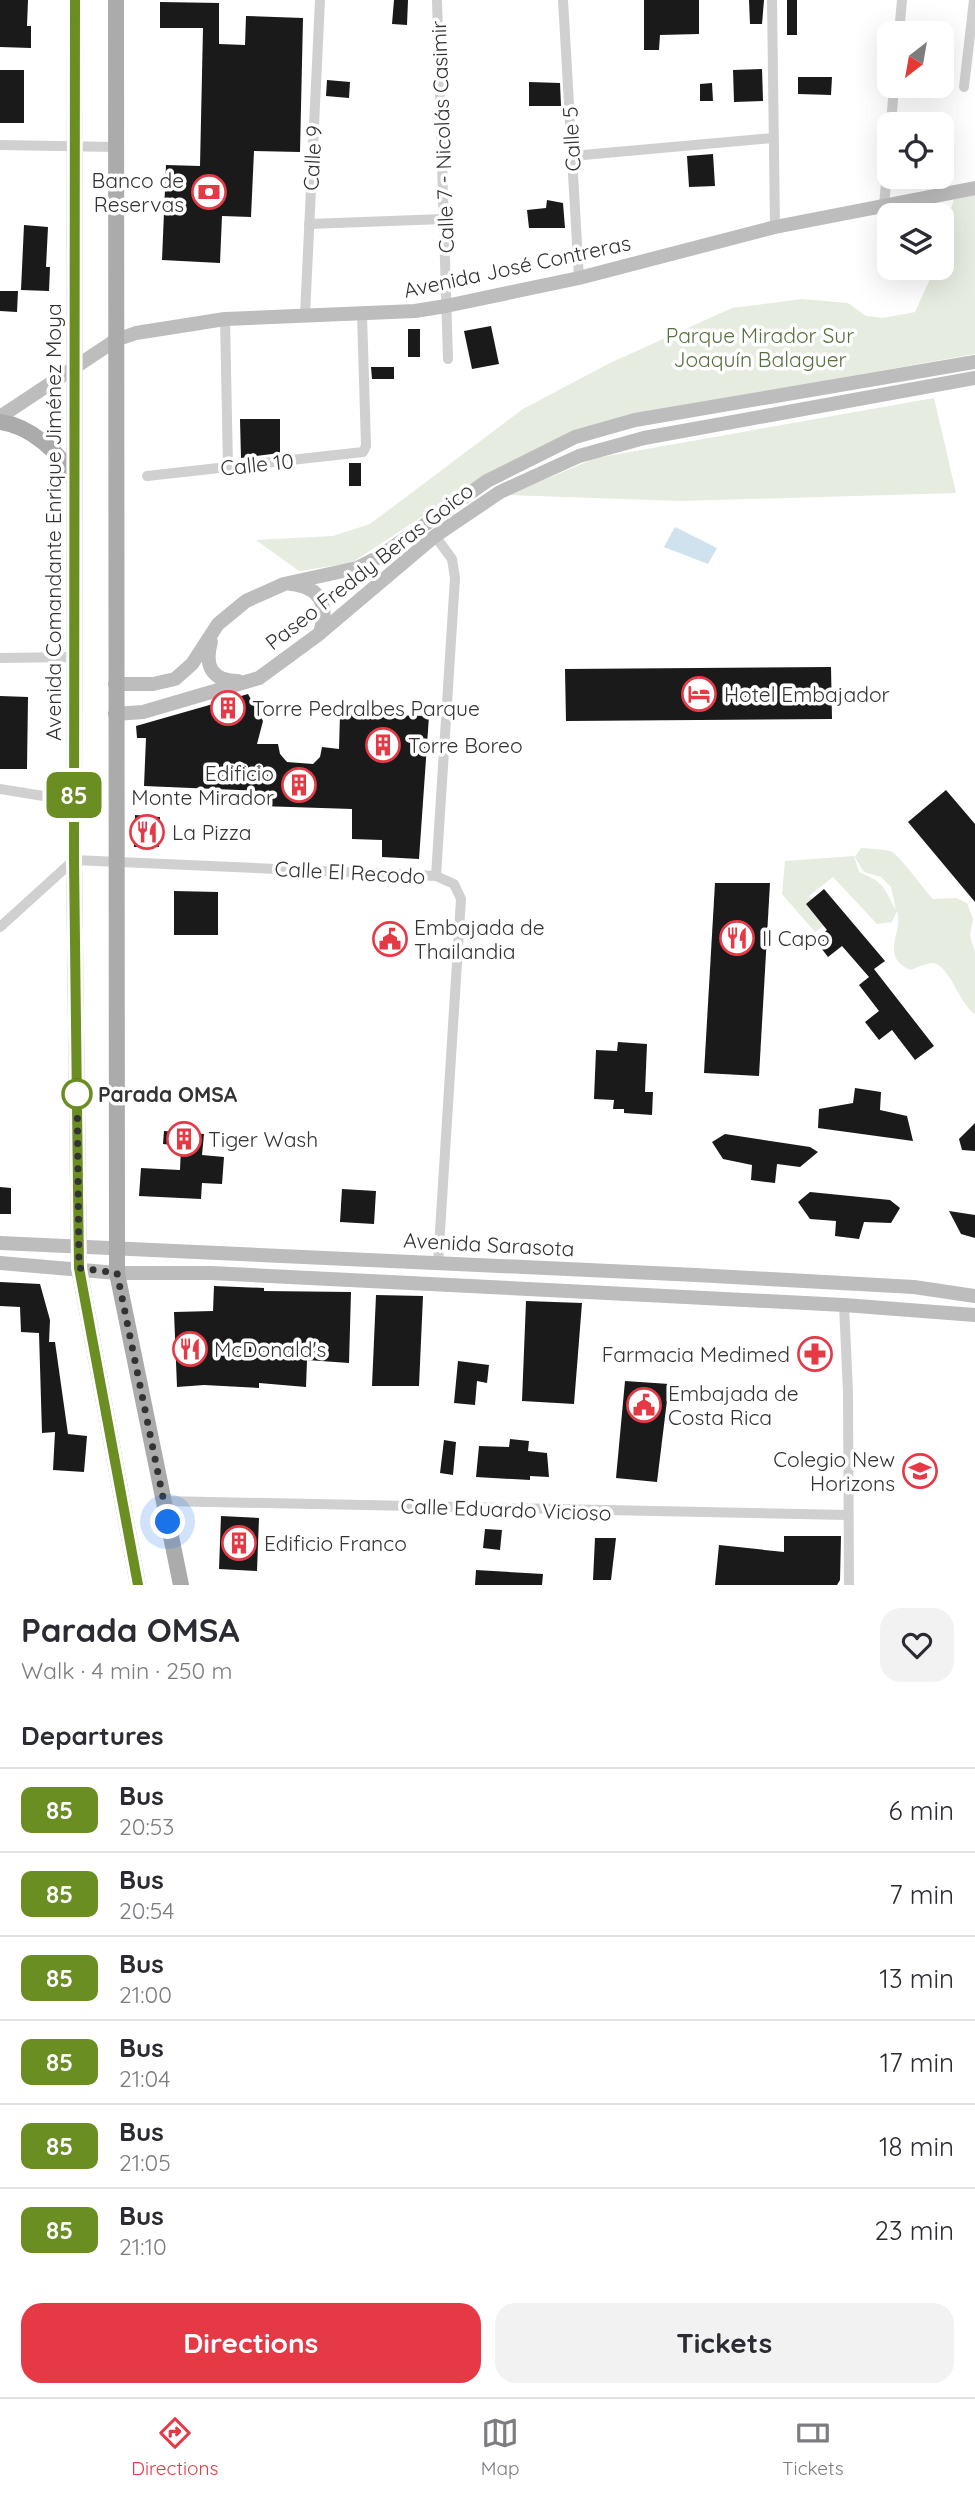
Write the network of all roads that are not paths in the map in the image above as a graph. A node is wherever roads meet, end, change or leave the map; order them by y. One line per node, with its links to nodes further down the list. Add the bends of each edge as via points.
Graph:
1 (75, 0): 13 (main road, Avenida Comandante Enrique Jiménez Moya)
2 (116, 0): 14 (main road)
3 (320, 0): 20 (street, Calle 9)
4 (438, 0): 19 (street, Calle 7 - Nicolás Casimir)
5 (563, 0): 15 (street, Calle 5)
6 (772, 0): 11 (street)
7 (902, 0): 9 (street)
8 (974, 0): 10 (street)
9 (900, 21)
10 (964, 87)
11 (773, 138): 15 (street); 21 (street)
12 (0, 145): 13 (street)
13 (75, 146): 14 (street); 30 (main road, Avenida Comandante Enrique Jiménez Moya)
14 (116, 147): 27 (main road)
15 (572, 156): 22 (street, Calle 5)
16 (975, 188): 17 (main road, Avenida José Contreras)
17 (899, 203)
18 (877, 207): 21 (main road, Avenida José Contreras)
19 (444, 219): 20 (street); 23 (street, Calle 7 - Nicolás Casimir)
20 (309, 224): 25 (street, Calle 9)
21 (775, 227): 22 (main road, Avenida José Contreras)
22 (579, 278): 23 (main road, Avenida José Contreras)
23 (446, 306): 24 (main road, Avenida José Contreras); 28 (street, Calle 7 - Nicolás Casimir)
24 (362, 314): 25 (main road, Avenida José Contreras); 33 (street, Calle 10, via 365,449)
25 (305, 315): 26 (main road, Avenida José Contreras)
26 (225, 319): 27 (main road, Avenida José Contreras); 33 (street)
27 (116, 340): 30 (main road, Avenida José Contreras); 43 (main road)
28 (448, 359)
29 (975, 362): 37 (main road, Paseo Freddy Beras Goico, via 635,420 575,437 487,481 379,557 357,568)
30 (75, 367): 32 (main road, Avenida José Contreras); 35 (main road, Avenida Comandante Enrique Jiménez Moya)
31 (975, 377): 36 (main road, Paseo Freddy Beras Goico, via 644,438 579,456 500,492)
32 (0, 420): 35 (main road, via 43,442 67,466)
33 (228, 467): 34 (street, Calle 10)
34 (147, 477)
35 (74, 482): 40 (main road, Avenida Comandante Enrique Jiménez Moya)
36 (435, 536): 39 (main road, Paseo Freddy Beras Goico); 49 (street, via 452,559 454,578)
37 (284, 584): 38 (main road, Paseo Freddy Beras Goico, via 246,601); 39 (main road, via 305,586 319,595 325,610)
38 (218, 624): 42 (main road, via 207,657 211,670 226,680); 43 (main road, Paseo Freddy Beras Goico, via 192,664 175,679)
39 (319, 634): 42 (main road, Paseo Freddy Beras Goico)
40 (74, 657): 41 (street); 46 (main road, Avenida Comandante Enrique Jiménez Moya)
41 (0, 658)
42 (258, 678): 44 (main road, Paseo Freddy Beras Goico, via 143,712)
43 (115, 684): 44 (main road)
44 (115, 714): 48 (main road)
45 (0, 789): 46 (street)
46 (74, 801): 47 (main road, Avenida Comandante Enrique Jiménez Moya)
47 (74, 860): 48 (street, Calle El Recodo); 50 (street); 52 (main road, Avenida Comandante Enrique Jiménez Moya)
48 (115, 862): 49 (street, Calle El Recodo); 53 (main road)
49 (436, 876): 55 (street, Calle El Recodo, via 454,884 461,899)
50 (0, 928)
51 (0, 1243): 52 (main road, Avenida Sarasota)
52 (79, 1247): 53 (main road, Avenida Sarasota); 56 (main road, Avenida Comandante Enrique Jiménez Moya)
53 (117, 1250): 55 (main road, Avenida Sarasota); 57 (main road)
54 (0, 1263): 56 (main road, Avenida Sarasota)
55 (438, 1263): 58 (main road, Avenida Sarasota, via 914,1287)
56 (79, 1268): 57 (main road, Avenida Sarasota); 63 (main road, Avenida Comandante Enrique Jiménez Moya)
57 (117, 1273): 59 (main road, Avenida Sarasota, via 211,1273); 61 (main road)
58 (975, 1296)
59 (844, 1305): 60 (main road, Avenida Sarasota); 62 (street)
60 (975, 1315)
61 (164, 1501): 62 (street, Calle Eduardo Vicioso); 64 (main road)
62 (849, 1515): 65 (street)
63 (138, 1585)
64 (181, 1585)
65 (849, 1585)

